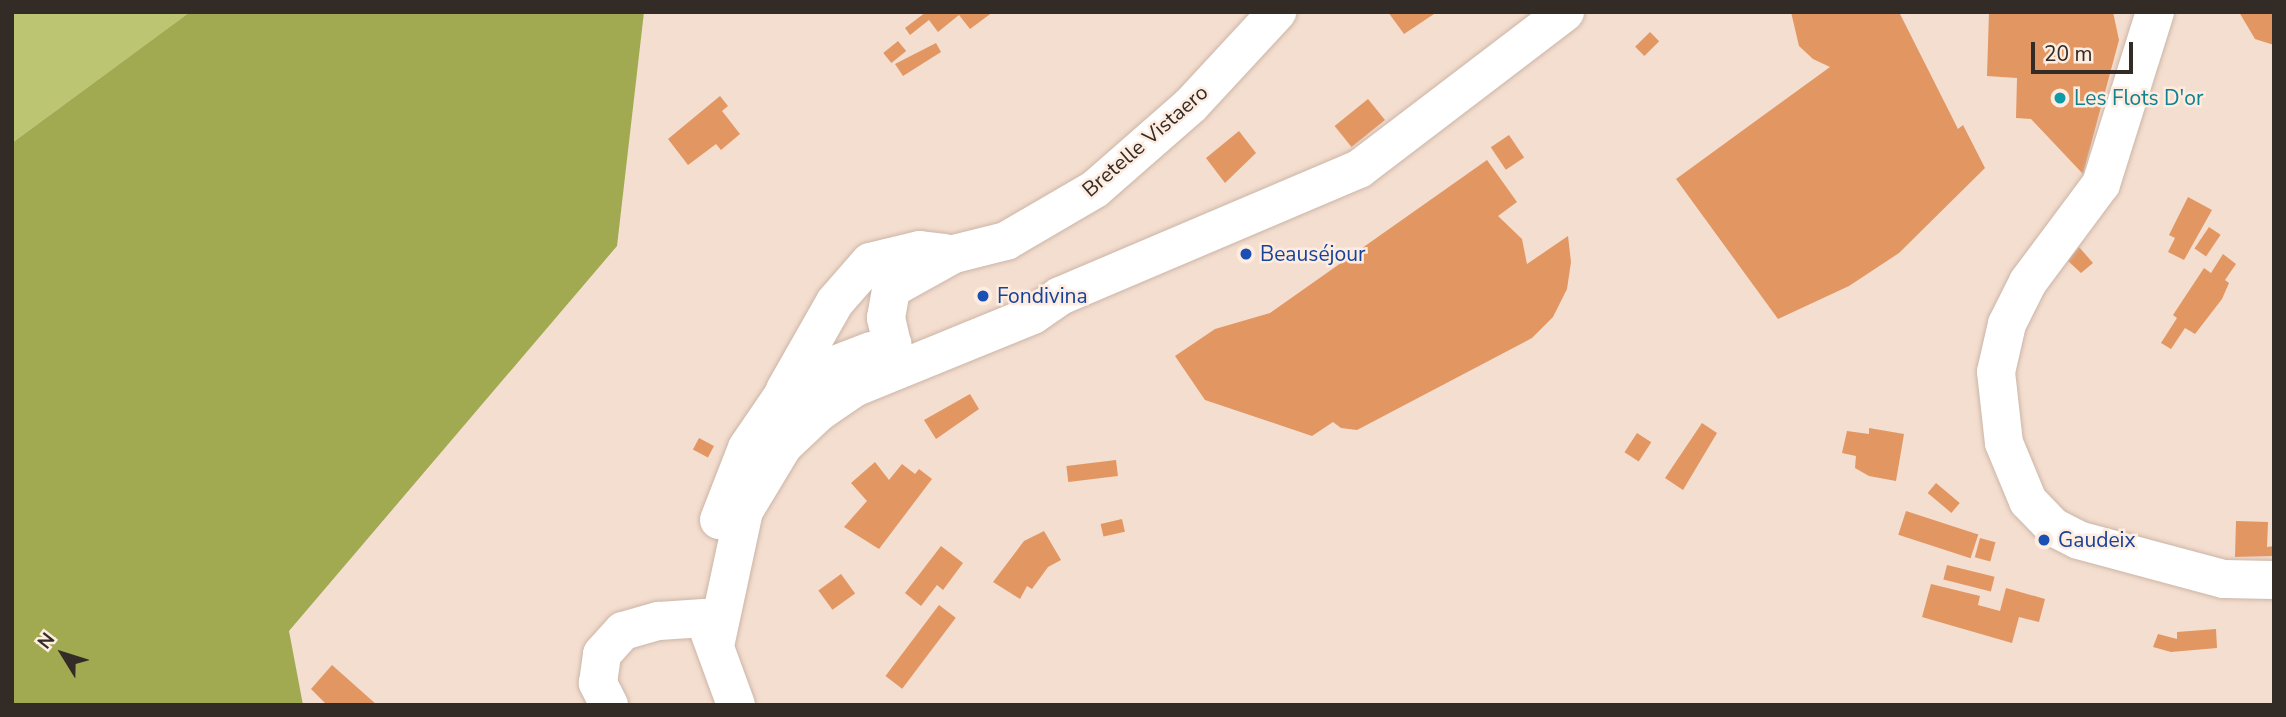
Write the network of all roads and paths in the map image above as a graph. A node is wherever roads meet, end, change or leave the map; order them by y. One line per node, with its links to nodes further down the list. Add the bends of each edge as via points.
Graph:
1 (1277, 12): 4 (main road, Bretelle Vistaero, via 1191,105 1095,188 1006,241)
2 (1565, 12): 6 (main road, via 1359,169 1060,296 1024,299)
3 (2155, 12): 8 (main road, via 2101,184 2028,282 2007,324 1996,372 2004,443 2028,501 2053,527 2078,540 2224,579)
4 (954, 254): 5 (main road, Bretelle Vistaero, via 920,250 870,262); 6 (main road, Bretelle Vistaero, via 891,289)
5 (835, 302): 6 (main road); 7 (main road, Bretelle Vistaero)
6 (873, 361): 7 (main road, via 814,373); 9 (main road, via 854,387 783,446 744,511)
7 (783, 395): 9 (main road, Bretelle Vistaero, via 753,439 729,487 704,574)
8 (2274, 580)
9 (713, 627): 10 (main road, via 659,621 623,631 601,654 598,683); 11 (main road)
10 (609, 705)
11 (736, 705)

